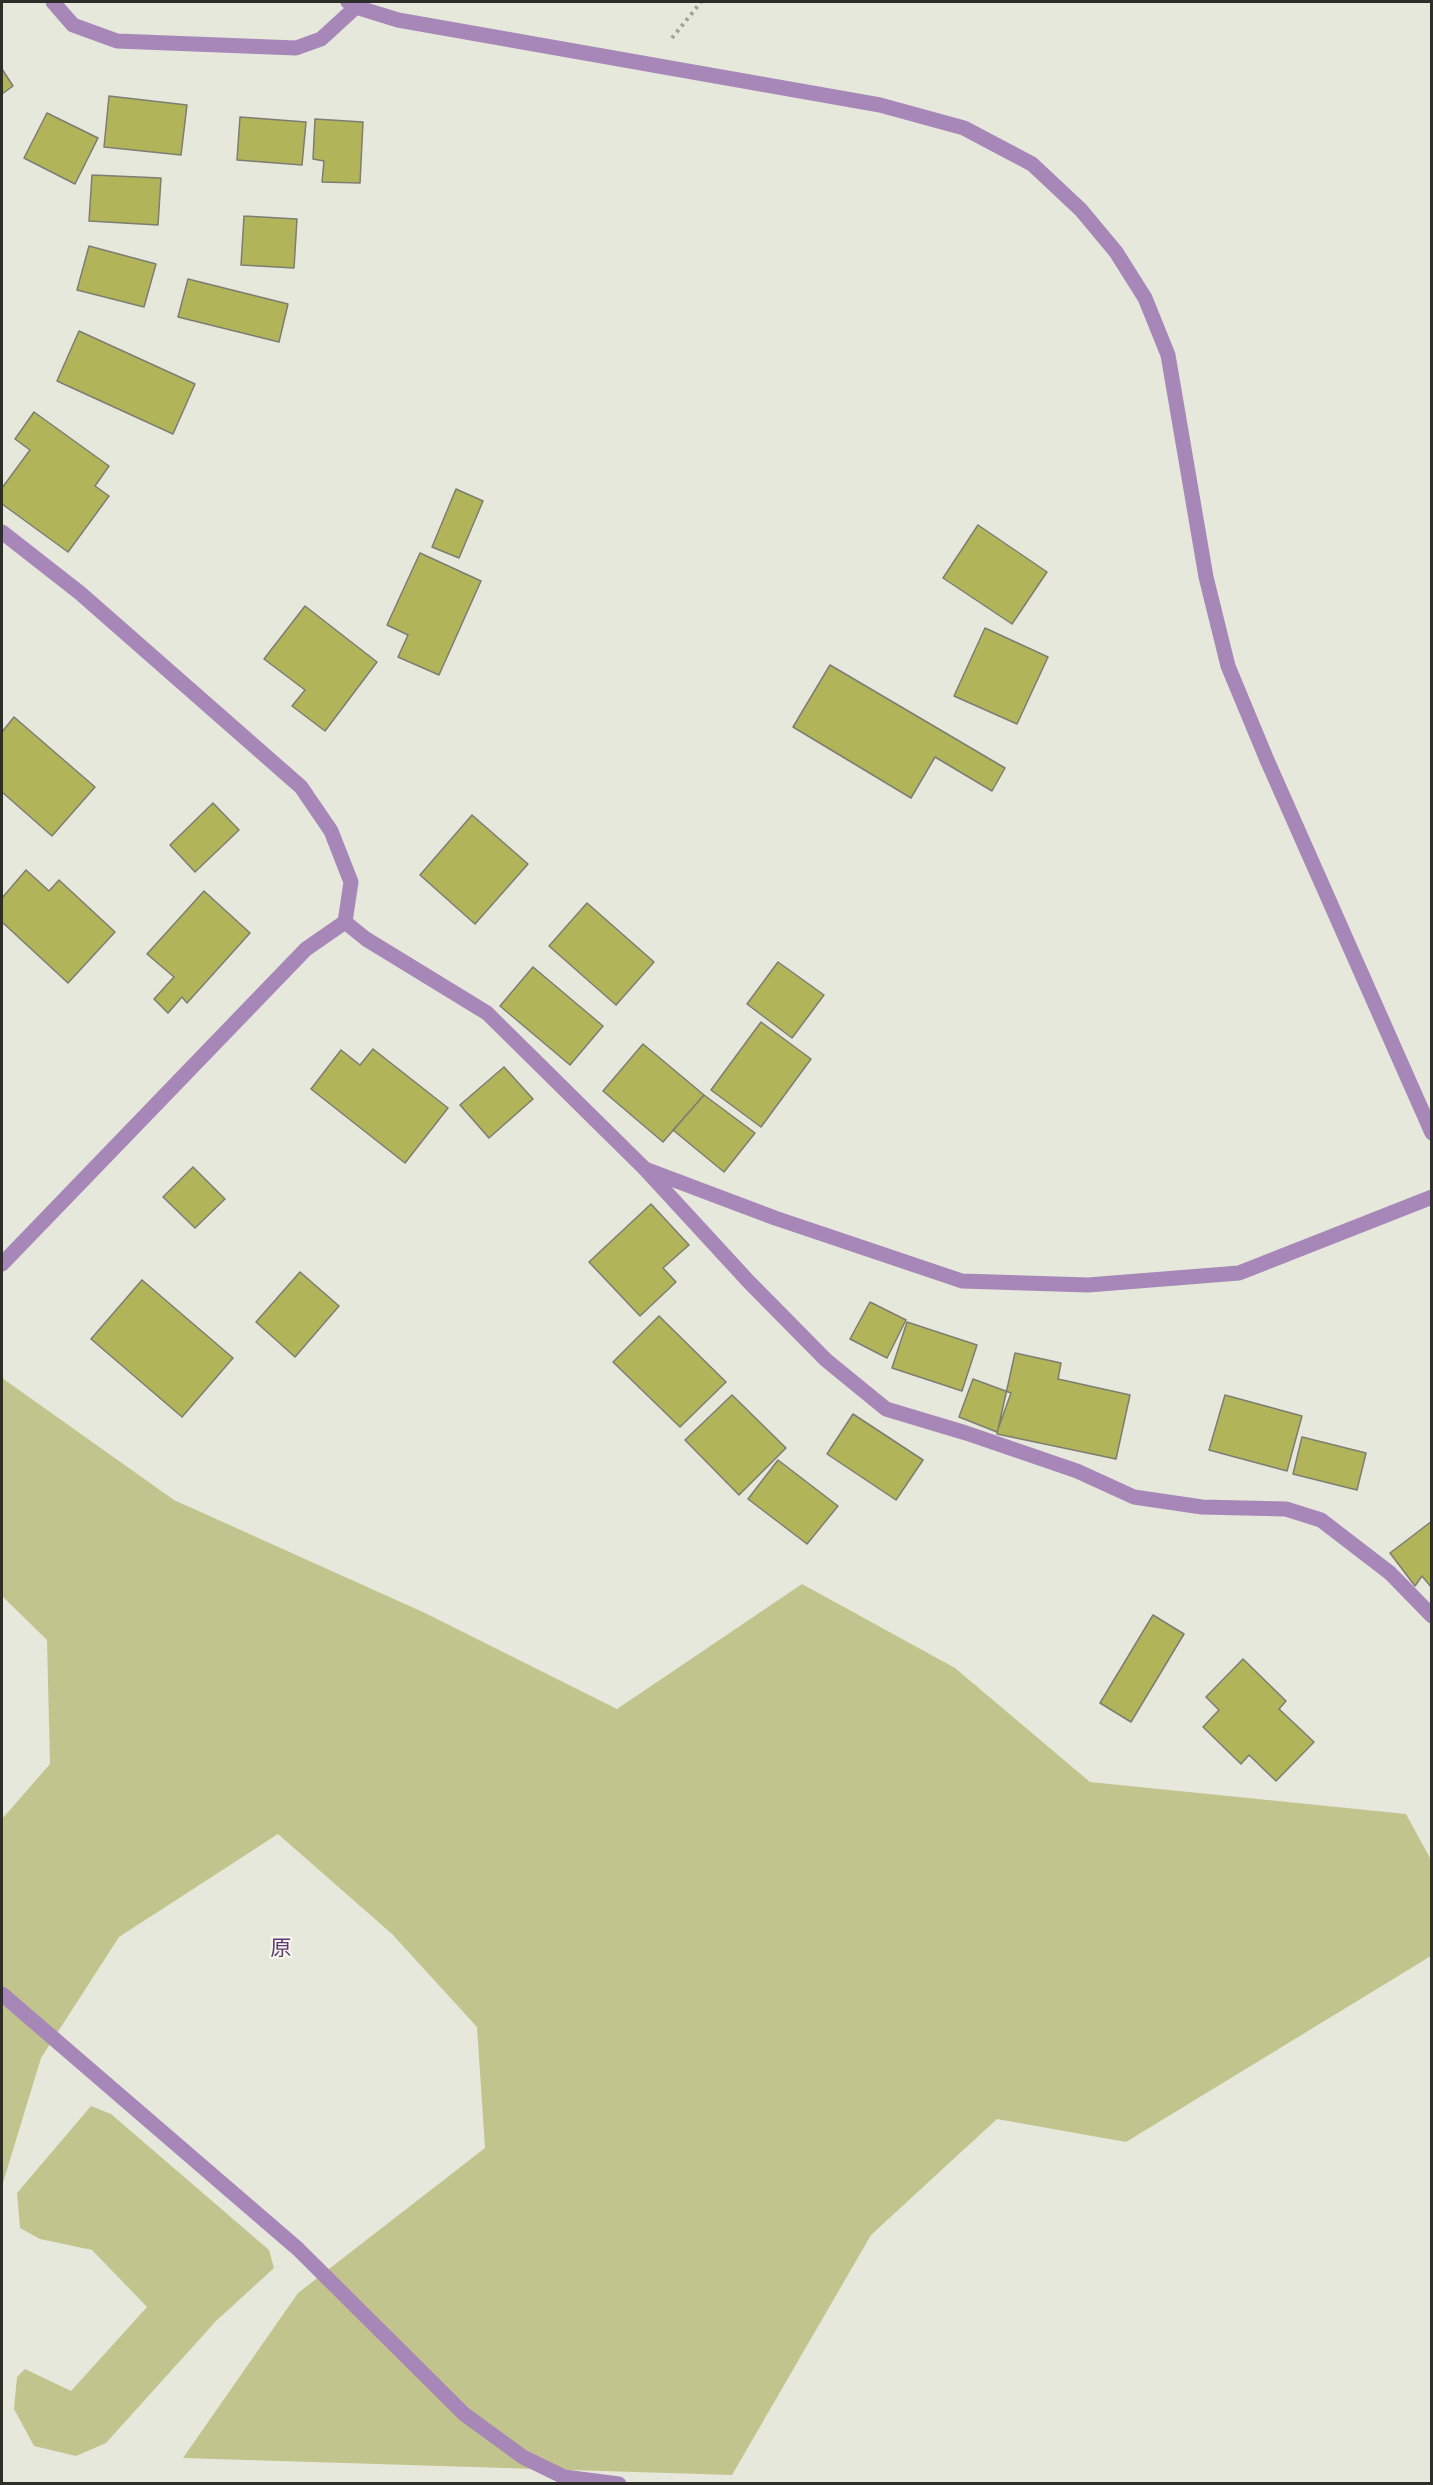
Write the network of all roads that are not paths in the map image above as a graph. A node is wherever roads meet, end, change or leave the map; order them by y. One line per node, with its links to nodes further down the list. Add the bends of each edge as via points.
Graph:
1 (53, 2): 2 (street, via 73,25 117,41 296,48 321,39)
2 (352, 4): 5 (street, via 398,21 880,105 964,128 1032,164 1081,210 1116,252 1145,298 1168,355 1206,577 1228,666)
3 (2, 532): 4 (street, via 80,592 301,787 331,831 351,882)
4 (345, 922): 6 (street, via 487,1013); 8 (street, via 306,949)
5 (1431, 1133)
6 (645, 1169): 7 (street, via 962,1281 1089,1285 1239,1273); 9 (street, via 826,1360 886,1410 1077,1471 1134,1497 1202,1507 1286,1509 1321,1520 1390,1573)
7 (1431, 1197)
8 (2, 1264)
9 (1431, 1616)
10 (2, 1994): 11 (street, via 298,2249 464,2414 523,2457)
11 (564, 2480): 12 (street)
12 (619, 2484)

